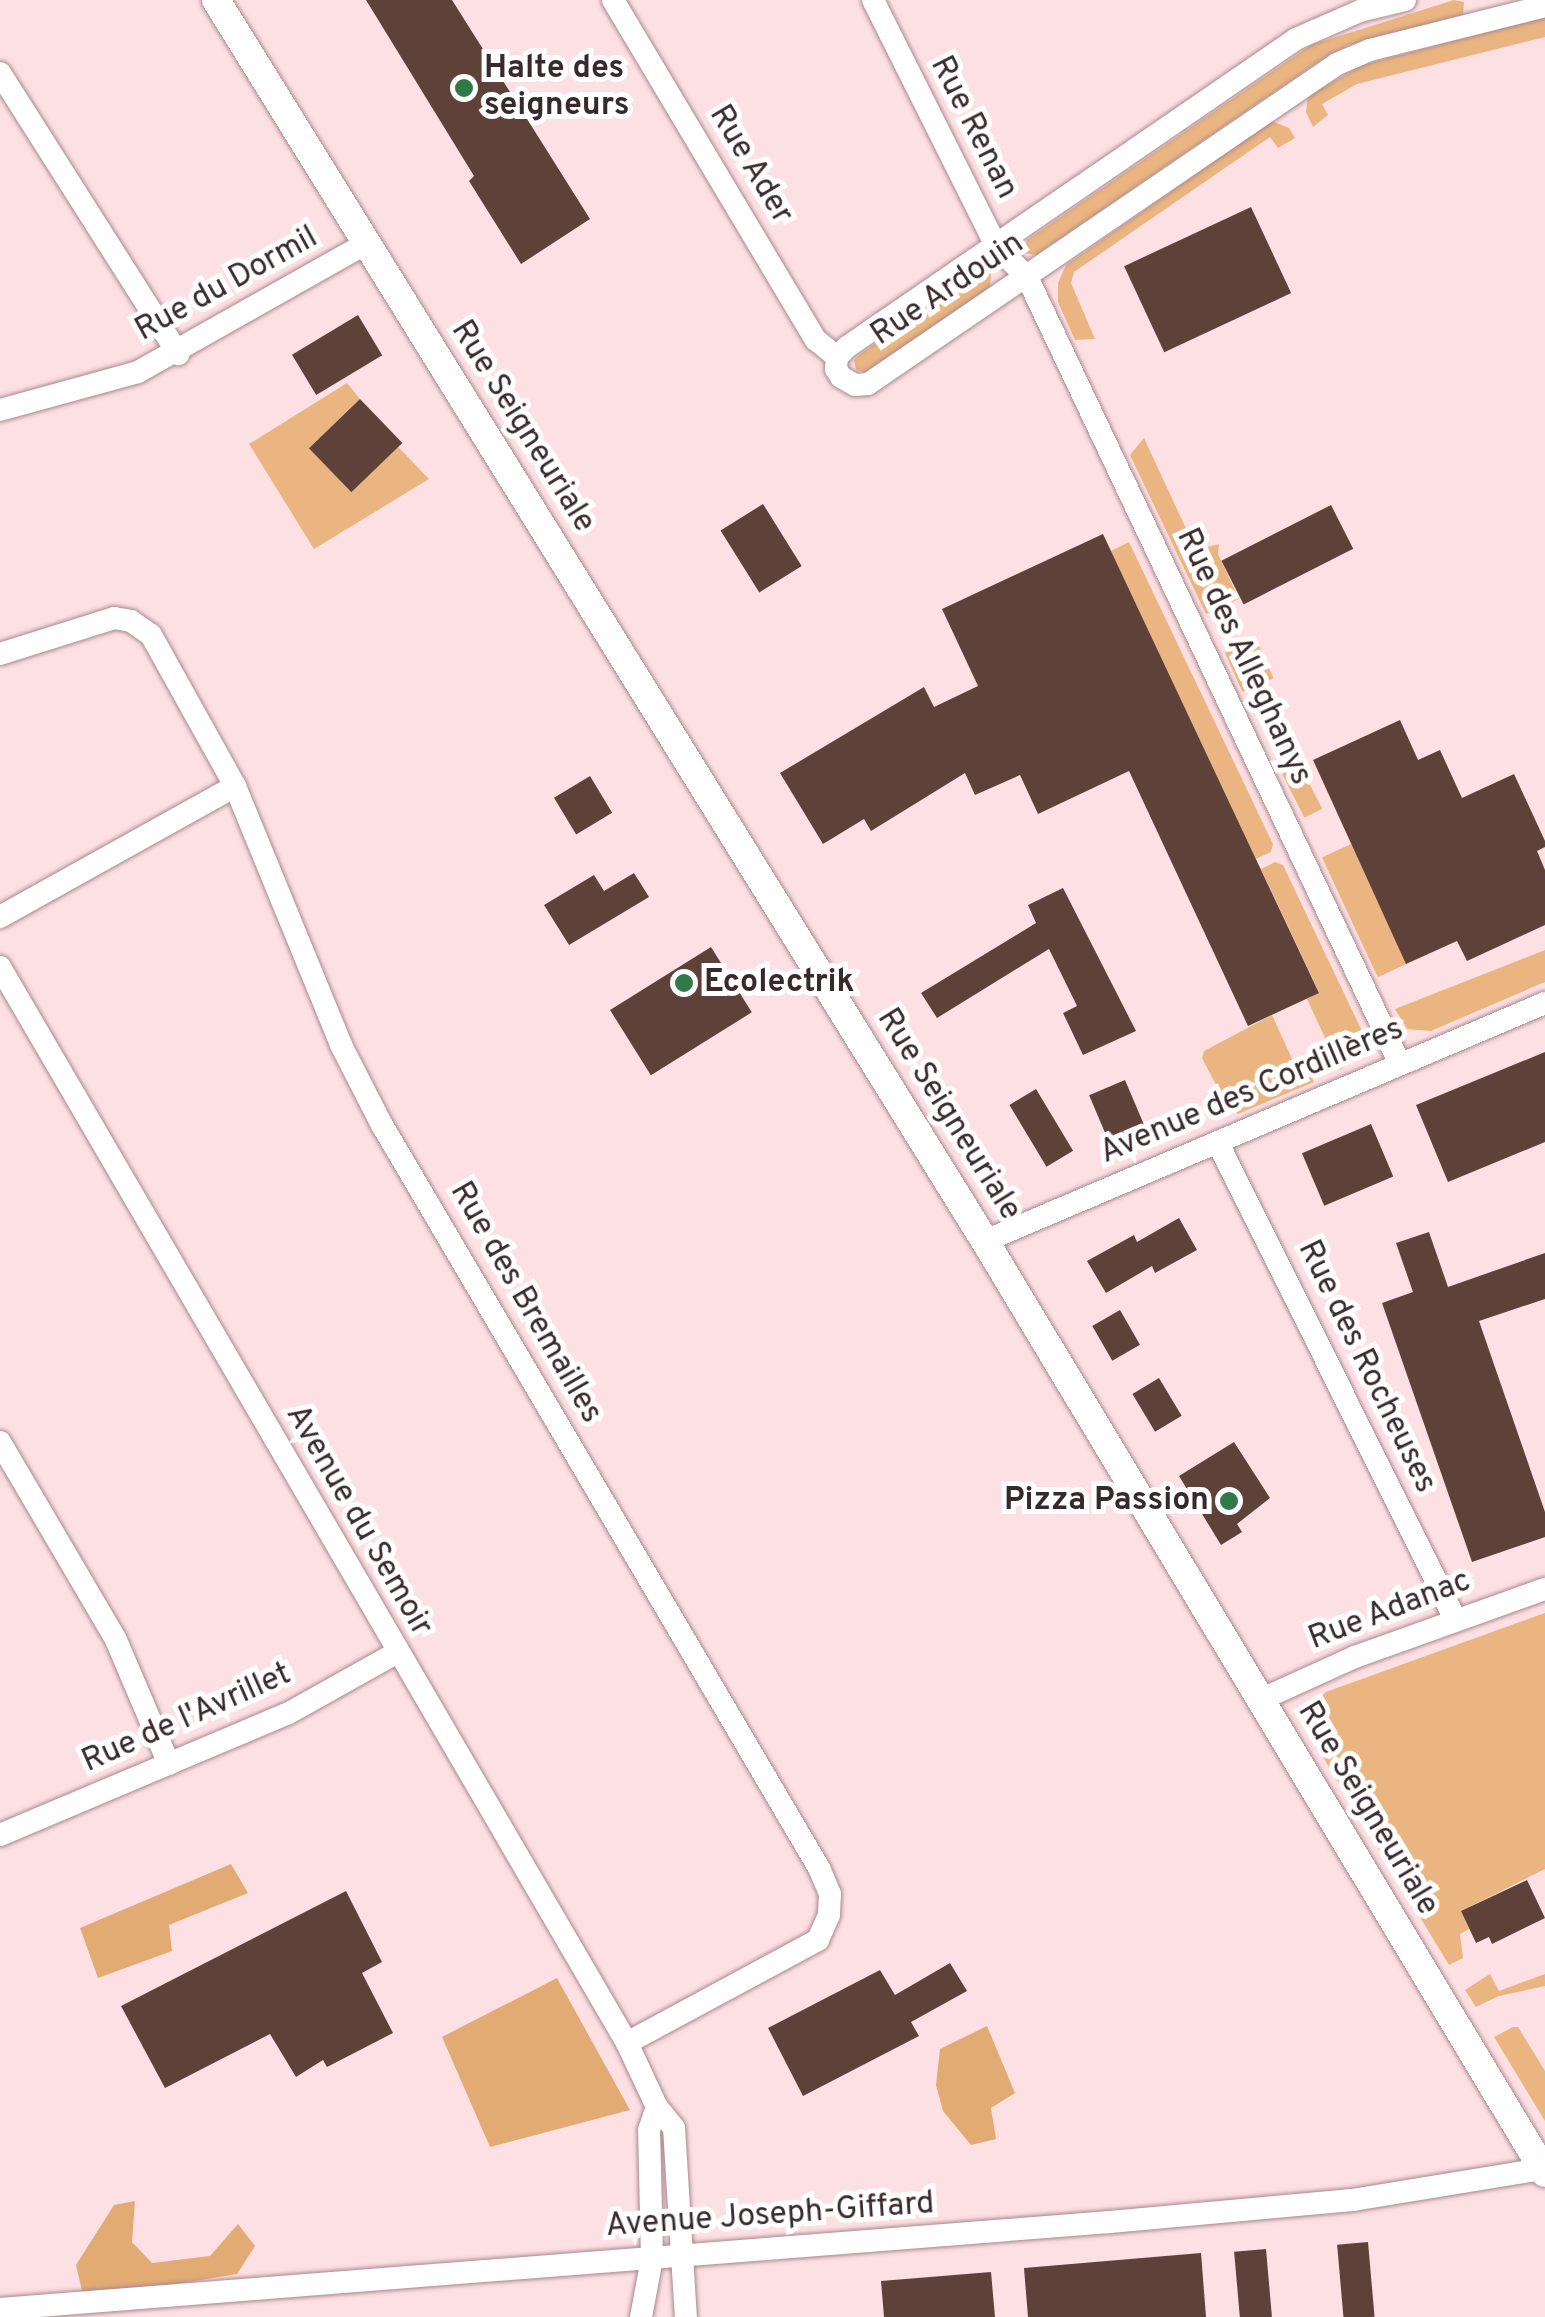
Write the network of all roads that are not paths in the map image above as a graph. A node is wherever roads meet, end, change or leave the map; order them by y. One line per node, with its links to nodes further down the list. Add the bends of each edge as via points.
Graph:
1 (216, 0): 8 (street, Rue Seigneuriale)
2 (613, 0): 12 (street, Rue Ader, via 816,340)
3 (873, 0): 9 (street, Rue Renan)
4 (1405, 0): 9 (street, Rue Ardouin, via 1296,39)
5 (1545, 6): 6 (street, Rue Ardouin)
6 (1480, 11): 10 (street, Rue Ardouin, via 1337,64)
7 (0, 73): 11 (street)
8 (367, 243): 11 (street, Rue du Dormil); 21 (street, Rue Seigneuriale)
9 (996, 246): 10 (street, Rue Renan); 12 (street, Rue Ardouin)
10 (1026, 277): 12 (street, Rue Ardouin, via 868,384 846,382 836,369); 19 (street, Rue des Alleghanys)
11 (178, 354): 13 (street, Rue du Dormil, via 138,372)
12 (837, 357)
13 (0, 410)
14 (0, 654): 15 (street, Rue des Bremailles, via 92,622 131,621 151,635)
15 (234, 786): 16 (street); 29 (street, Rue des Bremailles, via 341,1046 382,1124 830,1894 818,1940)
16 (0, 917)
17 (0, 967): 25 (street, Avenue du Semoir)
18 (1545, 1003): 19 (street, Avenue des Cordillères)
19 (1400, 1064): 20 (street, Avenue des Cordillères)
20 (1218, 1143): 21 (street, Avenue des Cordillères); 24 (street, Rue des Rocheuses)
21 (984, 1241): 26 (street, Rue Seigneuriale)
22 (0, 1442): 27 (street, via 116,1640)
23 (1545, 1588): 24 (street, Rue Adanac)
24 (1456, 1619): 26 (street, Rue Adanac)
25 (396, 1652): 27 (street, Rue de l'Avrillet, via 288,1714); 29 (street, Avenue du Semoir)
26 (1260, 1700): 31 (street, Rue Seigneuriale)
27 (168, 1764): 28 (street, Rue de l'Avrillet)
28 (0, 1835)
29 (628, 2043): 30 (street, Avenue du Semoir)
30 (657, 2108): 32 (street, Avenue du Semoir, via 674,2128); 33 (street, via 649,2130)
31 (1543, 2171): 32 (street, Avenue Joseph-Giffard, via 1352,2200)
32 (683, 2257): 33 (street, Avenue Joseph-Giffard); 36 (street, Avenue du Semoir)
33 (652, 2258): 34 (street, Avenue Joseph-Giffard); 35 (street)
34 (0, 2309)
35 (641, 2317)
36 (686, 2317)

